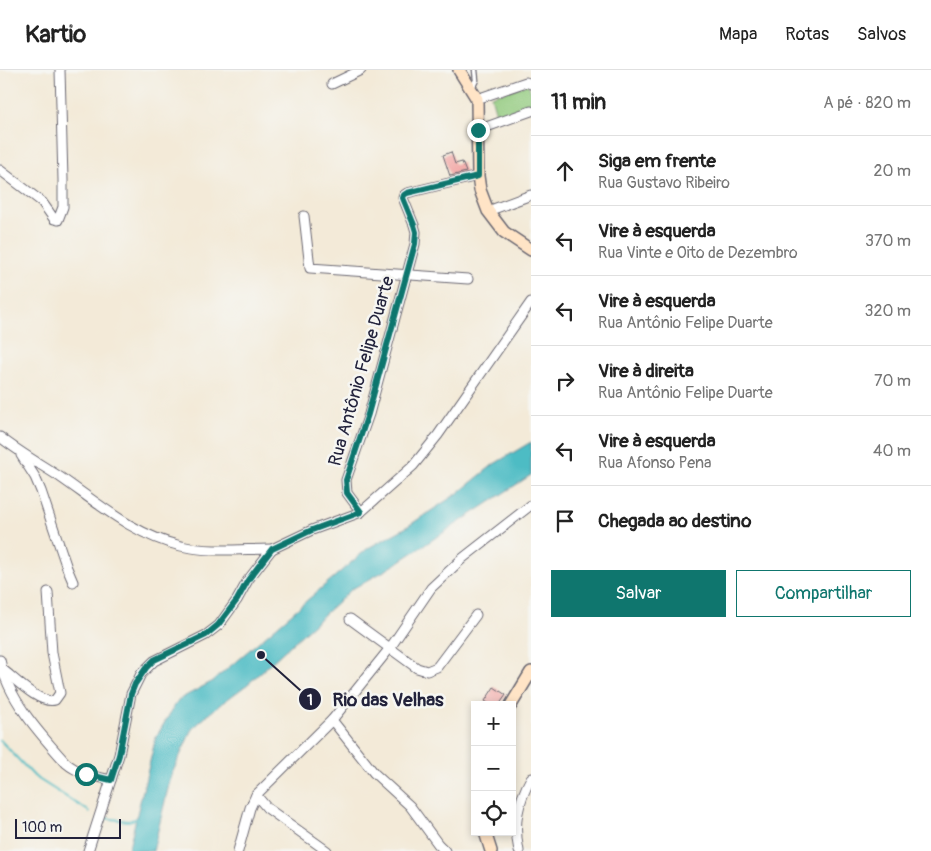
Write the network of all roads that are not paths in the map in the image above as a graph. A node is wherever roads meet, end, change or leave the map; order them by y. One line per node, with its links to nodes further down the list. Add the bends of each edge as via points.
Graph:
1 (60, 70): 10 (street, via 63,207 58,220 42,202)
2 (360, 70): 5 (street)
3 (459, 70): 7 (main road)
4 (475, 70): 7 (lane)
5 (332, 84)
6 (531, 84): 7 (street, via 526,82)
7 (474, 94): 9 (main road)
8 (531, 111): 9 (street)
9 (478, 130): 11 (main road)
10 (0, 170)
11 (478, 176): 13 (main road); 16 (street, Rua Antônio Felipe Duarte, via 404,194 416,232)
12 (531, 195): 13 (street)
13 (488, 211): 15 (main road, via 504,232)
14 (304, 216): 16 (street, via 310,268)
15 (531, 250)
16 (405, 276): 17 (street); 22 (street, Rua Antônio Felipe Duarte, via 368,414 346,480 347,493)
17 (468, 279)
18 (531, 302): 22 (street, via 424,455)
19 (0, 437): 20 (street)
20 (20, 452): 23 (street, via 139,532 206,550); 24 (street, via 35,477)
21 (531, 505): 28 (street, via 431,588)
22 (361, 512): 23 (street)
23 (272, 549): 34 (street, via 218,625 206,635 154,660 141,674 131,694)
24 (73, 582)
25 (48, 592): 29 (street, via 52,653 60,694 55,700 46,700)
26 (476, 615): 28 (street, via 437,667 430,671 423,671)
27 (350, 619): 28 (street)
28 (390, 648): 32 (street)
29 (1, 665): 34 (street, via 5,679 30,720 66,763 86,774)
30 (531, 672): 31 (main road)
31 (513, 701)
32 (332, 720): 35 (street); 42 (street, via 374,773 410,806)
33 (531, 778): 44 (street, via 516,821)
34 (111, 780): 39 (street)
35 (256, 795): 36 (street); 37 (street)
36 (250, 808): 37 (street); 40 (street)
37 (268, 808): 41 (street)
38 (486, 836): 43 (main road)
39 (88, 851)
40 (238, 851)
41 (327, 851)
42 (445, 851)
43 (491, 851)
44 (519, 851)

